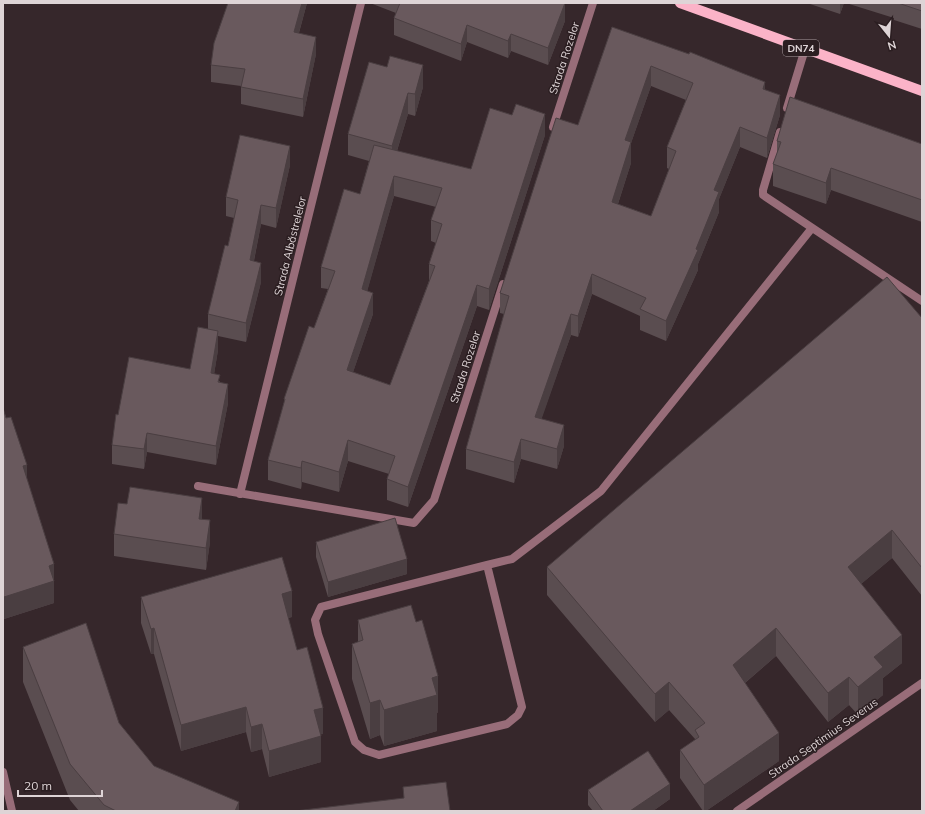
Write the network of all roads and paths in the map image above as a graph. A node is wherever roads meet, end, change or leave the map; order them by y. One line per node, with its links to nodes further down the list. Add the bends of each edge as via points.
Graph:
1 (361, 3): 11 (street, Strada Albăstrelelor)
2 (593, 3): 6 (street, Strada Rozelor)
3 (680, 3): 4 (main road, DN74)
4 (805, 49): 5 (main road, DN74); 7 (street, via 763,195)
5 (922, 91)
6 (550, 138)
7 (812, 228): 9 (street); 12 (street, via 601,491 512,559)
8 (506, 274): 11 (street, Strada Rozelor, via 434,500 414,523)
9 (922, 301)
10 (198, 486): 11 (street, Strada Rozelor)
11 (240, 494)
12 (487, 565): 12 (street, via 321,607 315,620 318,634 355,742 364,750 379,755 507,724 518,715 522,707)
13 (922, 683): 16 (street, Strada Septimius Severus)
14 (3, 772): 15 (street)
15 (12, 811)
16 (737, 811)

